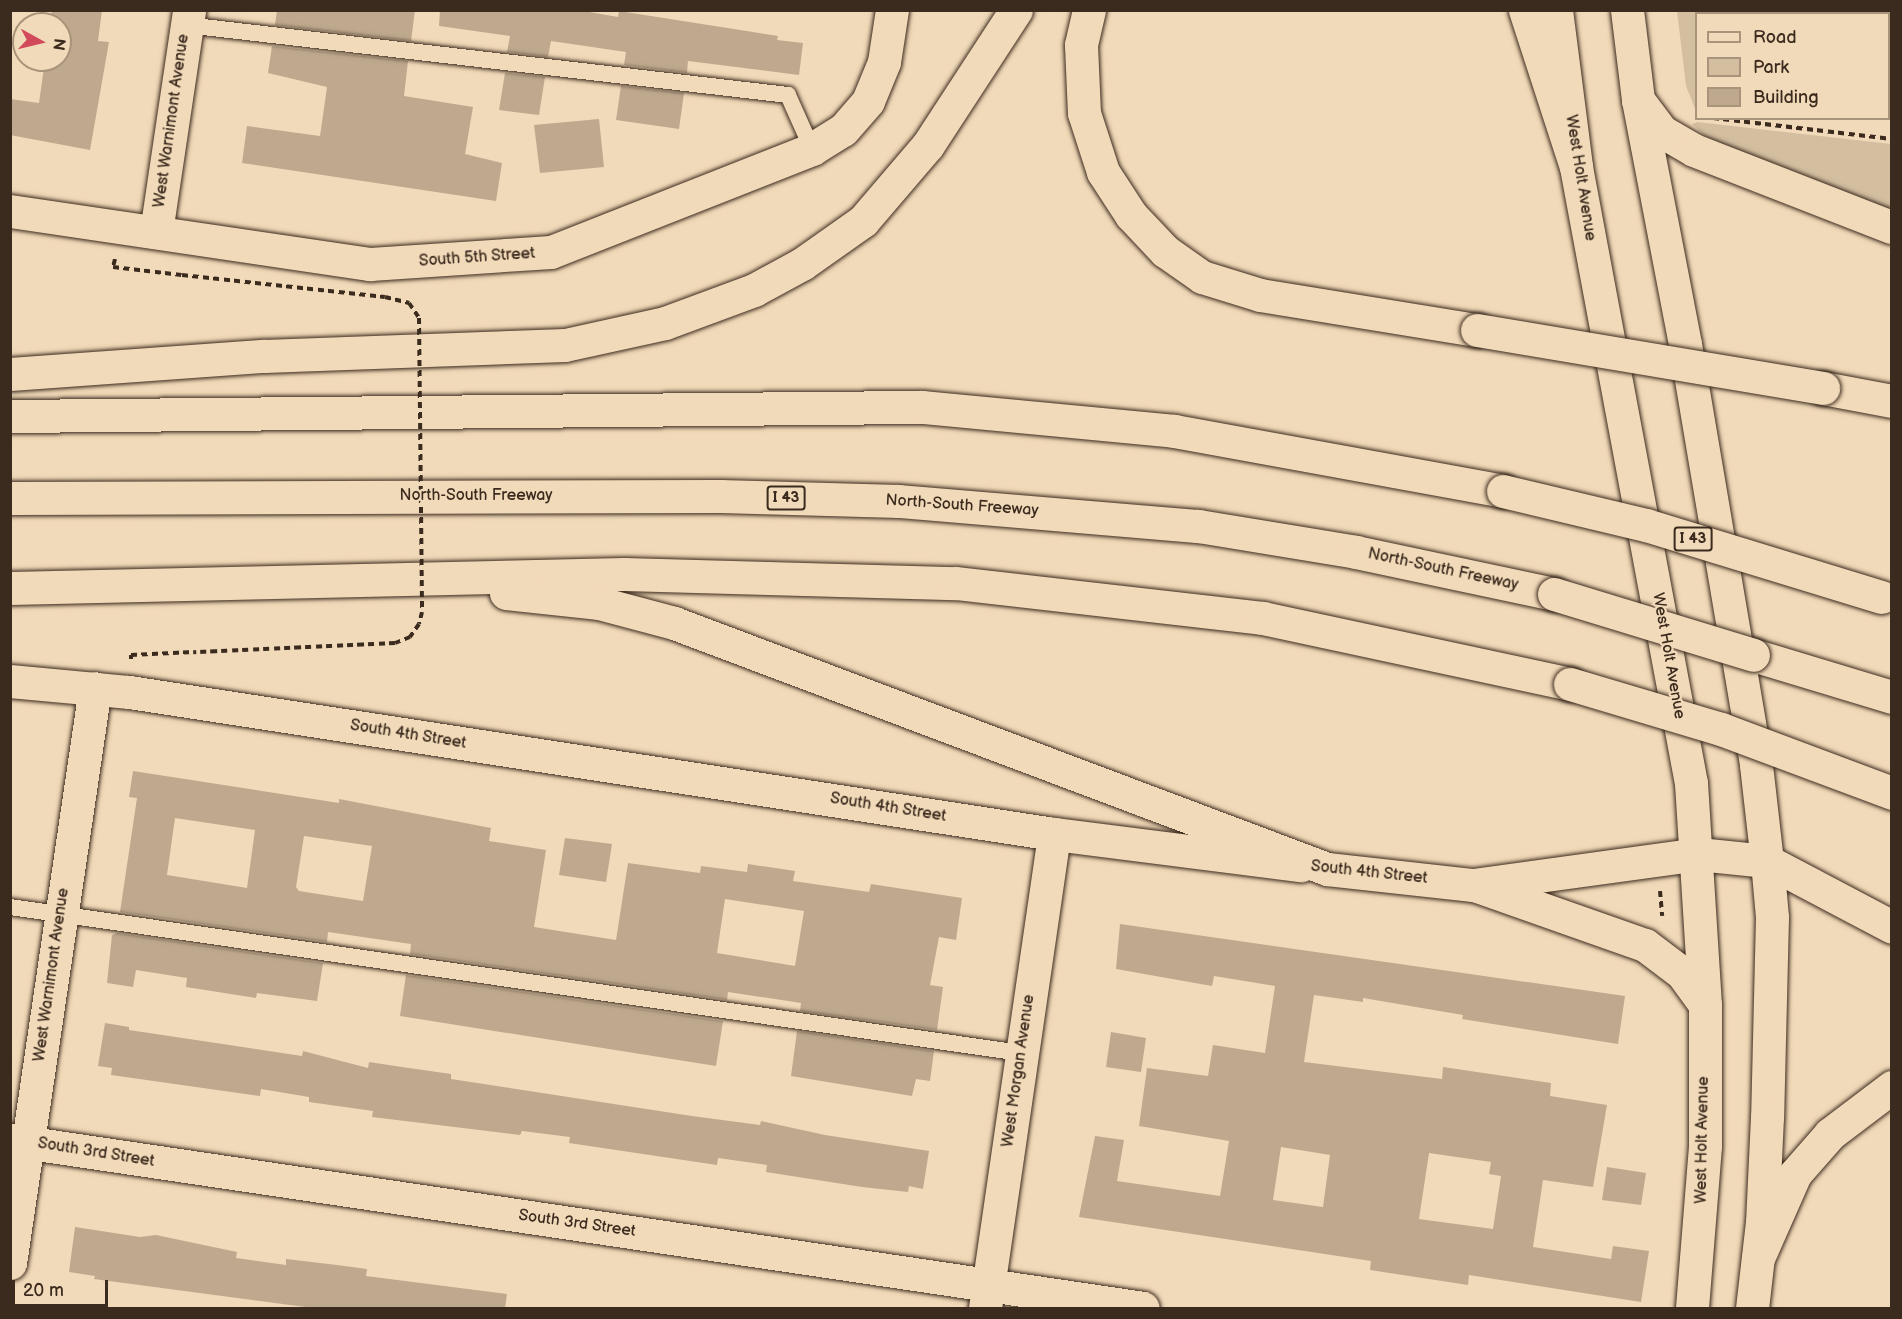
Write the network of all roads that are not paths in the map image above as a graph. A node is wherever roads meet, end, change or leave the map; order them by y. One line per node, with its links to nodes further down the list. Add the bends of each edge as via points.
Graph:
1 (892, 10): 9 (main road, South 5th Street, via 884,62 868,101 843,130)
2 (1016, 10): 14 (main road, via 928,145 863,220 802,264 754,290 676,319 565,345 264,356)
3 (1089, 10): 15 (main road, bridge, via 1081,45 1084,113 1102,172 1131,214 1165,251 1202,277 1260,295)
4 (1526, 10): 10 (main road)
5 (1556, 10): 10 (main road, West Holt Avenue)
6 (1628, 10): 8 (main road)
7 (187, 18): 9 (lane, via 788,95); 13 (main road, West Warnimont Avenue)
8 (1638, 100): 12 (main road, via 1661,131 1694,150); 27 (main road, via 1685,344 1756,765)
9 (812, 149): 13 (main road, South 5th Street, via 551,252 370,264)
10 (1576, 167): 26 (main road, West Holt Avenue, via 1691,783)
11 (10, 211): 13 (main road, South 5th Street)
12 (1892, 227)
13 (156, 232)
14 (10, 374)
15 (1892, 401)
16 (10, 416): 20 (main road, I 43, bridge, via 922,407 1174,431 1503,491 1646,525)
17 (10, 498): 23 (main road, North-South Freeway / I 43, bridge, via 720,496 899,501 1198,526 1356,552 1554,594)
18 (367, 578): 19 (main road); 24 (main road, bridge, via 624,574 956,582 1263,618 1570,684 1721,729); 28 (main road, via 599,603 674,623)
19 (10, 588)
20 (1886, 599)
21 (10, 681): 22 (main road, South 4th Street)
22 (95, 688): 25 (main road, South 4th Street); 31 (main road, West Warnimont Avenue)
23 (1892, 696)
24 (1892, 793)
25 (1054, 834): 28 (main road, South 4th Street); 34 (main road, West Morgan Avenue)
26 (1698, 854): 27 (main road, South 4th Street); 29 (main road, South 4th Street); 33 (main road, West Holt Avenue)
27 (1767, 861): 32 (main road); 37 (main road, via 1772,917 1767,1117)
28 (1327, 869): 29 (main road, South 4th Street)
29 (1473, 885): 33 (main road, via 1645,945 1682,973)
30 (10, 907): 31 (lane)
31 (60, 915): 34 (lane); 36 (main road, West Warnimont Avenue)
32 (1892, 927)
33 (1705, 1005): 41 (main road, West Holt Avenue, via 1705,1146)
34 (1021, 1053): 39 (main road, West Morgan Avenue)
35 (1892, 1087): 37 (main road, via 1830,1134 1795,1174)
36 (19, 1141): 38 (main road, West Warnimont Avenue); 39 (main road, South 3rd Street)
37 (1758, 1258): 42 (main road)
38 (10, 1263)
39 (987, 1297): 40 (main road, South 3rd Street)
40 (1143, 1308)
41 (1692, 1308)
42 (1752, 1308)

